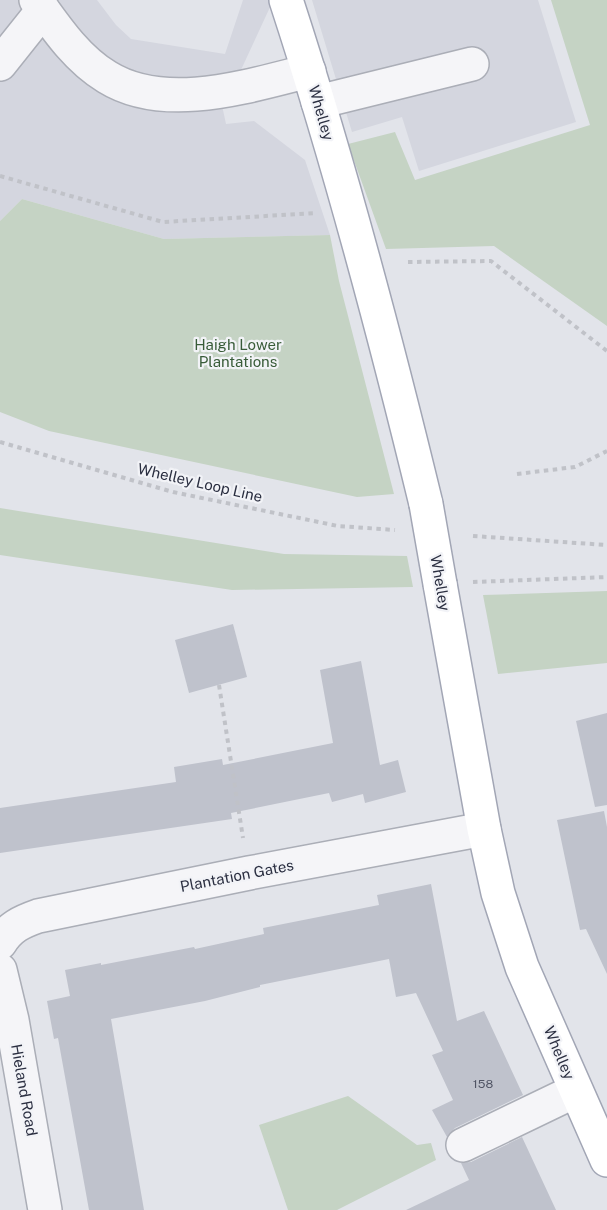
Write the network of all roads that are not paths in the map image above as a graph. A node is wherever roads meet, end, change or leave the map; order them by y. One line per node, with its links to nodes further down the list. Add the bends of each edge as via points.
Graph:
1 (286, 0): 5 (main road, Whelley)
2 (40, 5): 3 (street); 5 (street, via 79,54 101,73 129,87 156,94 241,88)
3 (0, 64)
4 (472, 64): 6 (street)
5 (309, 71): 6 (main road, Whelley)
6 (318, 102): 7 (main road, Whelley, bridge, via 426,504)
7 (484, 829): 8 (street, Plantation Gates, via 38,916); 11 (main road, Whelley, via 498,893 522,967)
8 (2, 935)
9 (0, 970): 10 (street, Hieland Road)
10 (6, 1024): 14 (street, Hieland Road)
11 (575, 1091): 12 (street); 13 (main road, Whelley)
12 (463, 1145)
13 (607, 1160)
14 (45, 1210)

